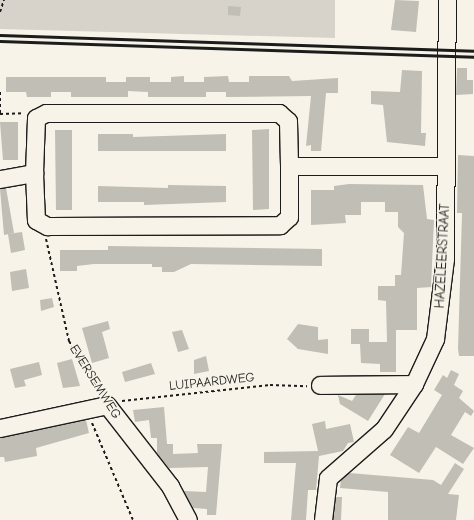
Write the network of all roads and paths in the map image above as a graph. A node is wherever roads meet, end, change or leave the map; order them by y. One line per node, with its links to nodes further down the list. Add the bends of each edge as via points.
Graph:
1 (4, 0): 3 (path)
2 (447, 0): 7 (street, HAZELEERSTRAAT)
3 (0, 12)
4 (0, 92): 5 (path, via 0,114 26,113)
5 (36, 118): 6 (street, via 46,113 279,113 288,121); 8 (street)
6 (289, 166): 7 (street); 10 (street, via 289,217 280,225)
7 (446, 166): 11 (street, HAZELEERSTRAAT, via 441,312 435,339)
8 (34, 173): 9 (street); 10 (street, via 36,220)
9 (0, 179)
10 (45, 226): 13 (path, EVERSEMWEG, via 70,341)
11 (414, 384): 12 (street); 18 (street, HAZELEERSTRAAT, via 384,429 328,478)
12 (320, 385): 13 (path, LUIPAARDWEG, via 270,385)
13 (107, 405): 14 (street); 17 (street, EVERSEMWEG, via 170,486)
14 (86, 409): 15 (street); 16 (path)
15 (0, 428)
16 (133, 520)
17 (188, 520)
18 (323, 520)

